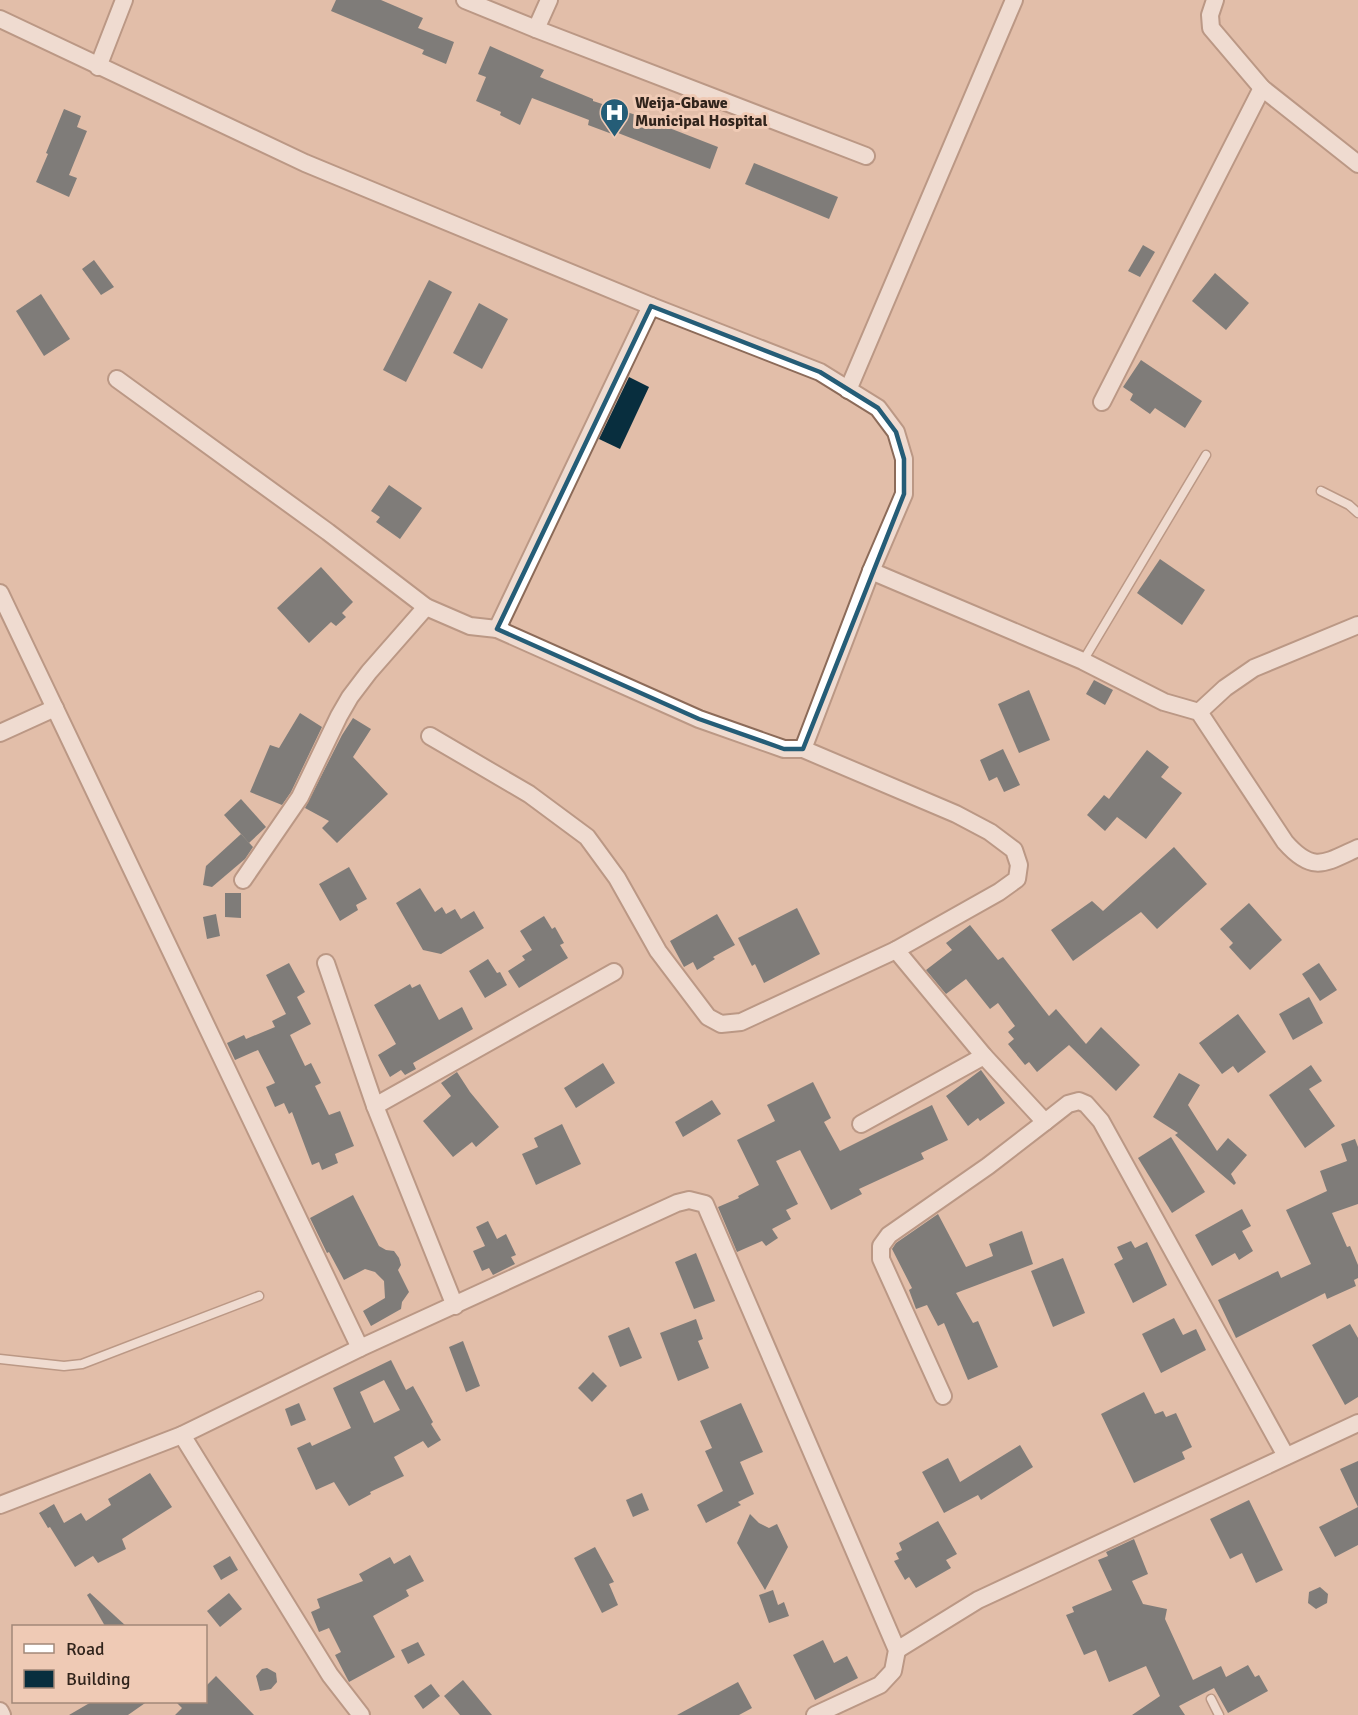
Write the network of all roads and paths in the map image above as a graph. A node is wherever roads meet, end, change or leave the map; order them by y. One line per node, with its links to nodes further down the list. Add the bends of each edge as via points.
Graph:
1 (124, 0): 8 (street)
2 (465, 0): 7 (street)
3 (549, 0): 7 (street)
4 (1014, 0): 14 (street)
5 (1215, 0): 9 (street, via 1211,28)
6 (0, 19): 8 (street)
7 (536, 29): 10 (street)
8 (98, 67): 12 (street, via 305,163)
9 (1262, 88): 11 (street); 15 (street)
10 (866, 156)
11 (1358, 164)
12 (651, 306): 14 (street, via 820,372); 23 (street)
13 (117, 379): 21 (street)
14 (848, 390): 19 (street, via 878,408 896,432 904,459 904,494)
15 (1102, 402)
16 (1206, 455): 24 (lane)
17 (1321, 491): 18 (lane)
18 (1358, 513)
19 (871, 571): 24 (street); 29 (street)
20 (0, 593): 25 (street)
21 (426, 607): 23 (street, via 470,626); 31 (street, via 350,697 300,798)
22 (1358, 626): 26 (street, via 1254,668)
23 (497, 629): 29 (street, via 699,719 784,749)
24 (1083, 662): 26 (street, via 1164,702)
25 (55, 708): 27 (street); 41 (street)
26 (1199, 712): 30 (street, via 1296,854 1306,861 1323,864)
27 (0, 733)
28 (430, 736): 32 (street, via 529,794 587,837 617,878 658,951 708,1017 721,1024 741,1022)
29 (803, 749): 32 (street, via 956,814 1014,850 1019,865 1017,879)
30 (1358, 848)
31 (243, 880)
32 (896, 950): 35 (street)
33 (326, 963): 36 (street)
34 (614, 972): 36 (street)
35 (984, 1056): 37 (street); 38 (street)
36 (375, 1106): 40 (street)
37 (1045, 1122): 43 (street, via 889,1235 881,1246 881,1259); 46 (street, via 1068,1104 1079,1101 1101,1121)
38 (861, 1124)
39 (259, 1296): 42 (lane, via 82,1364 64,1366)
40 (455, 1306): 41 (street); 48 (street, via 677,1203 688,1200 705,1204)
41 (360, 1348): 45 (street)
42 (0, 1359)
43 (943, 1396)
44 (1358, 1423): 46 (street)
45 (182, 1435): 47 (street); 50 (street, via 330,1675)
46 (1286, 1456): 48 (street, via 978,1600)
47 (0, 1505)
48 (897, 1650): 51 (street, via 893,1671 880,1685)
49 (1211, 1699): 52 (lane)
50 (361, 1715)
51 (815, 1715)
52 (1219, 1715)

